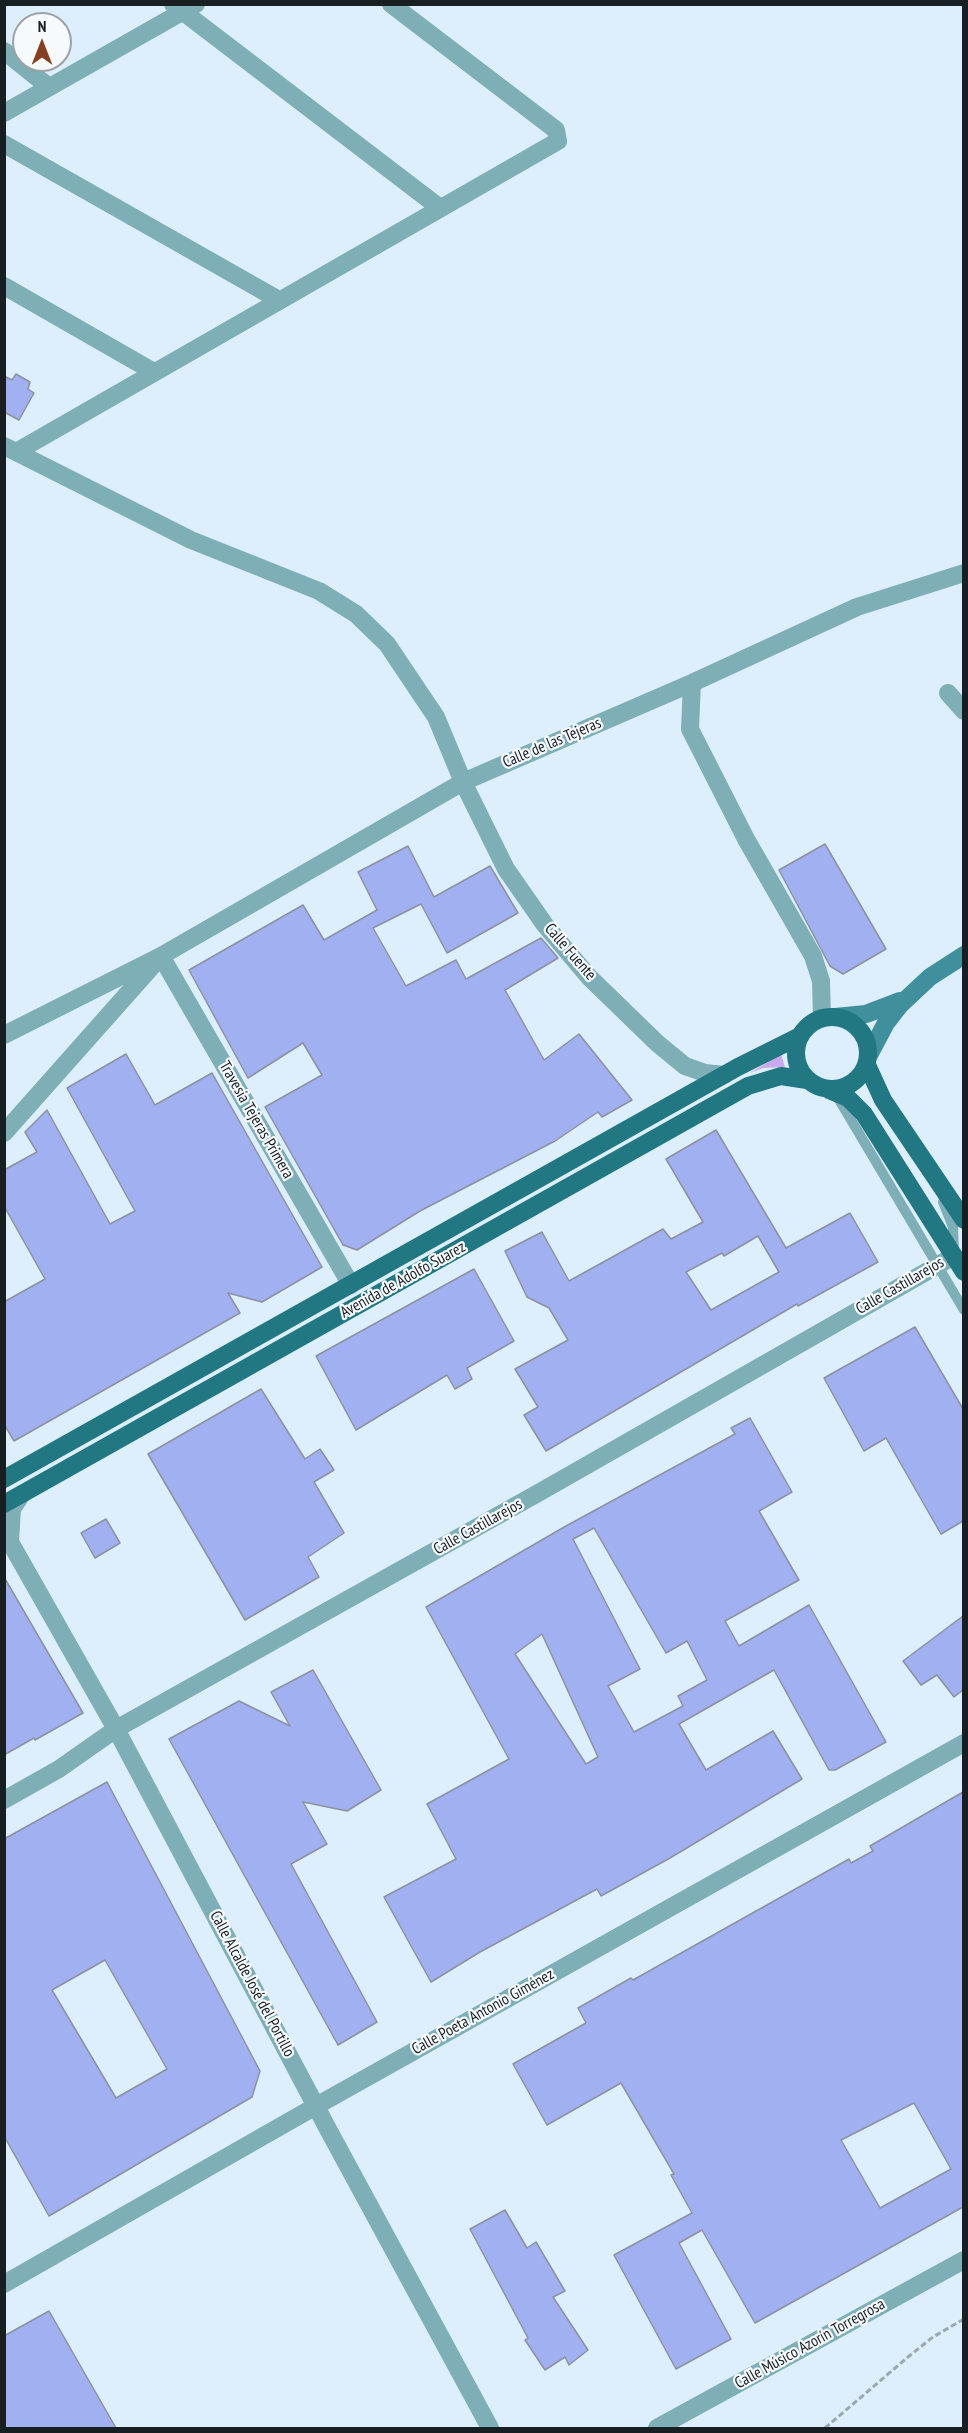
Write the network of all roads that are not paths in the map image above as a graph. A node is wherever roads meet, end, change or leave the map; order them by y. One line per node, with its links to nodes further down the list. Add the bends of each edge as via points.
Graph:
1 (392, 4): 7 (street, via 556,130 558,141)
2 (184, 7): 4 (street); 7 (street)
3 (4, 51): 4 (street)
4 (49, 87): 5 (street)
5 (4, 113)
6 (4, 144): 9 (street)
7 (440, 208): 9 (street)
8 (4, 286): 10 (street)
9 (279, 300): 10 (street)
10 (154, 372): 11 (street)
11 (10, 449): 16 (street, Calle Fuente, via 191,540 319,591 356,614 387,644 436,717)
12 (963, 573): 13 (street, Calle de las Tejeras, via 857,607)
13 (692, 682): 16 (street, Calle de las Tejeras); 20 (street, via 690,729 746,839 813,956)
14 (948, 693): 15 (street)
15 (963, 711)
16 (463, 782): 17 (street, Calle de las Tejeras); 24 (street, Calle Fuente, via 506,869 589,976 685,1066)
17 (161, 956): 21 (street, Calle de las Tejeras); 28 (street); 35 (street, Travesía Tejeras Primera)
18 (963, 956): 19 (main road)
19 (911, 993): 20 (main road, via 877,1011); 23 (main road, via 886,1023)
20 (829, 1017): 22 (main road, via 813,1022); 23 (main road, via 846,1019 863,1034 868,1043)
21 (4, 1035)
22 (800, 1036): 24 (main road, Avenida de Adolfo Suarez); 25 (main road, via 796,1059)
23 (868, 1060): 26 (main road, via 856,1081); 27 (main road)
24 (724, 1075): 35 (main road, Avenida de Adolfo Suarez)
25 (807, 1080): 26 (main road); 38 (main road, Avenida de Adolfo Suarez, via 780,1076 748,1086)
26 (829, 1090): 32 (main road, via 858,1107); 33 (lane, via 843,1104)
27 (883, 1100): 29 (main road); 32 (lane, via 948,1211)
28 (4, 1133)
29 (946, 1193): 30 (lane); 31 (main road)
30 (963, 1208)
31 (963, 1220)
32 (959, 1255): 33 (street, Calle Castillarejos); 34 (main road)
33 (936, 1265): 36 (lane); 41 (street, Calle Castillarejos)
34 (963, 1272)
35 (351, 1285): 37 (main road, Avenida de Adolfo Suarez)
36 (963, 1311)
37 (4, 1479)
38 (22, 1494): 39 (main road, Avenida de Adolfo Suarez); 40 (street, via 12,1509)
39 (4, 1503)
40 (7, 1540): 41 (street, Calle Alcalde José del Portillo)
41 (116, 1729): 43 (street, Calle Castillarejos, via 59,1769); 44 (street, Calle Alcalde José del Portillo)
42 (963, 1743): 44 (street, Calle Poeta Antonio Giménez)
43 (4, 1800)
44 (316, 2106): 46 (street, Calle Poeta Antonio Giménez); 47 (street, Calle Alcalde José del Portillo)
45 (963, 2260): 48 (street, Calle Músico Azorín Torregrosa)
46 (4, 2284)
47 (490, 2428)
48 (657, 2428)

